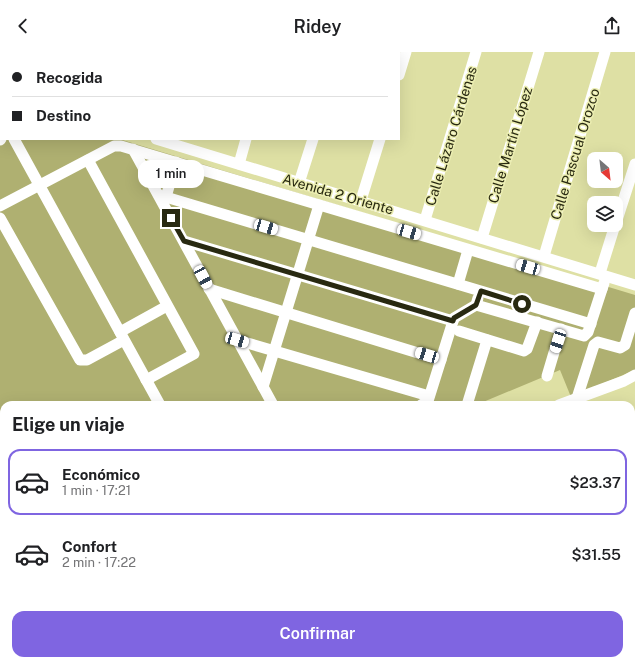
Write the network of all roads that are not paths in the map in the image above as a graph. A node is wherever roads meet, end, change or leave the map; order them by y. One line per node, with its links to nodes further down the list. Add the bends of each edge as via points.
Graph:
1 (406, 52): 5 (street)
2 (476, 52): 26 (street, Calle Lázaro Cárdenas)
3 (539, 52): 28 (street, Calle Martín López)
4 (605, 52): 32 (street, Calle Pascual Orozco)
5 (400, 72)
6 (15, 140): 19 (street)
7 (162, 140): 12 (street, Avenida 2 Oriente)
8 (246, 140): 16 (street)
9 (313, 140): 18 (street)
10 (380, 140): 21 (street)
11 (118, 142): 13 (street); 14 (street)
12 (182, 143): 16 (street, Avenida 2 Oriente)
13 (133, 149): 15 (street); 20 (street)
14 (88, 160): 19 (street); 41 (street)
15 (176, 162): 20 (street); 23 (street)
16 (239, 164): 18 (street, Avenida 2 Oriente)
17 (635, 164): 22 (street)
18 (299, 183): 21 (street, Avenida 2 Oriente)
19 (39, 185): 24 (street); 49 (street)
20 (162, 196): 29 (street); 30 (street)
21 (361, 200): 26 (street, Avenida 2 Oriente)
22 (623, 202)
23 (319, 205): 29 (street); 31 (street)
24 (0, 206)
25 (0, 218): 49 (street, via 80,360 86,360)
26 (425, 220): 28 (street, Avenida 2 Oriente)
27 (614, 232): 33 (street)
28 (482, 238): 32 (street, Avenida 2 Oriente)
29 (308, 240): 34 (street); 35 (street)
30 (184, 241): 34 (street); 37 (street)
31 (468, 250): 35 (street); 38 (street)
32 (544, 256): 33 (street, Avenida 2 Oriente)
33 (603, 274): 36 (street, Avenida 2 Oriente); 38 (street)
34 (298, 275): 42 (street); 44 (street)
35 (458, 284): 39 (street)
36 (635, 284)
37 (209, 289): 42 (street); 50 (street)
38 (602, 289): 46 (street)
39 (481, 291): 40 (street); 46 (street)
40 (476, 305): 44 (street); 45 (street)
41 (167, 306): 49 (street); 56 (street, via 194,354)
42 (286, 312): 52 (street); 53 (street)
43 (635, 314): 59 (street, via 625,345 620,348 598,342 594,345)
44 (453, 321): 53 (street)
45 (537, 322): 47 (street); 51 (street, via 524,351)
46 (591, 324): 47 (street, via 584,336)
47 (561, 329): 55 (street)
48 (459, 331): 51 (street)
49 (122, 336): 56 (street)
50 (237, 340): 52 (street); 57 (street)
51 (487, 340): 63 (street)
52 (274, 351): 57 (street); 58 (street)
53 (441, 360): 58 (street)
54 (635, 375): 59 (street)
55 (547, 376)
56 (146, 380): 60 (street)
57 (263, 387): 61 (street)
58 (429, 396): 62 (street)
59 (577, 398): 64 (street)
60 (158, 401)
61 (271, 401)
62 (428, 401)
63 (468, 401)
64 (569, 401)

